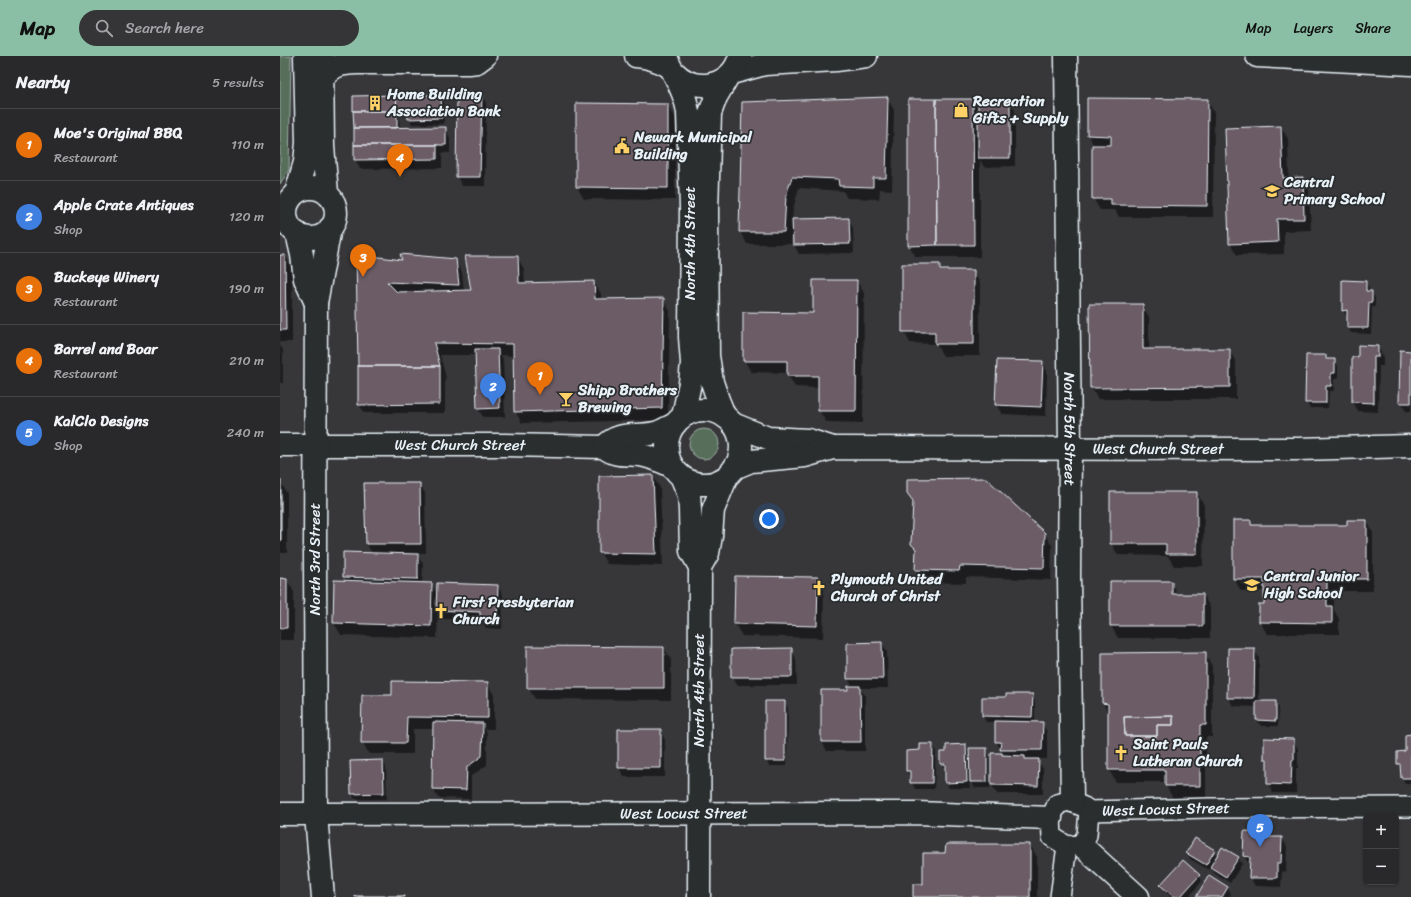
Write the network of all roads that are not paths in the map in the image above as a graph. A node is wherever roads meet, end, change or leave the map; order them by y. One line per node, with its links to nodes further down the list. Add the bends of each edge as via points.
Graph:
1 (305, 56): 12 (street, via 307,143 304,162)
2 (485, 56): 9 (street, via 477,62 469,63 358,63)
3 (636, 56): 8 (street)
4 (866, 56): 10 (street)
5 (1066, 56): 23 (street, North 5th Street)
6 (1257, 56): 7 (street)
7 (1411, 64)
8 (670, 65): 10 (street, via 685,81 700,86 719,82); 16 (street, North 4th Street, via 682,88 688,112 691,208 692,363 690,383)
9 (322, 66): 11 (street, via 323,146)
10 (733, 68): 17 (street, North 4th Street, via 710,113 707,217 708,356 712,382)
11 (328, 194): 12 (street, via 315,188 302,190); 14 (street, via 336,214)
12 (289, 197): 13 (street, via 286,212)
13 (289, 228): 14 (street, via 311,237 325,233); 15 (street, North 3rd Street, via 302,254 305,279)
14 (330, 228): 15 (street, North 3rd Street)
15 (316, 303): 19 (street, North 3rd Street)
16 (679, 420): 17 (street, via 691,412 704,410 718,412); 21 (street, via 655,433 615,438); 24 (street, via 669,434 667,445 668,457)
17 (729, 420): 22 (street, West Church Street, via 768,438 808,440); 25 (street, via 739,434 741,446 739,458)
18 (280, 445): 19 (street, West Church Street)
19 (315, 445): 21 (street, West Church Street); 31 (street, North 3rd Street)
20 (1411, 446): 23 (street, West Church Street, via 1298,449)
21 (604, 447): 24 (street, West Church Street, via 610,453 618,455 639,455 659,460)
22 (833, 448): 23 (street, West Church Street); 25 (street, West Church Street, via 805,456 752,462)
23 (1070, 449): 27 (street, North 5th Street, via 1069,577)
24 (677, 471): 25 (street, via 692,482 704,484 716,482); 26 (street, North 4th Street, via 689,495 691,551)
25 (730, 472): 26 (street, North 4th Street, via 713,510 712,536 708,553)
26 (700, 566): 30 (street, North 4th Street)
27 (1080, 806): 28 (street, West Locust Street); 32 (street, via 1069,801 1057,804); 33 (street, via 1087,835)
28 (1411, 807)
29 (280, 814): 31 (street, West Locust Street)
30 (699, 814): 31 (street, West Locust Street); 32 (street, West Locust Street, via 917,813); 35 (street, North 4th Street)
31 (316, 815): 34 (street, North 3rd Street)
32 (1051, 818): 33 (street, via 1052,837)
33 (1074, 845): 36 (street); 37 (street)
34 (323, 897)
35 (699, 897)
36 (1060, 897)
37 (1138, 897)

